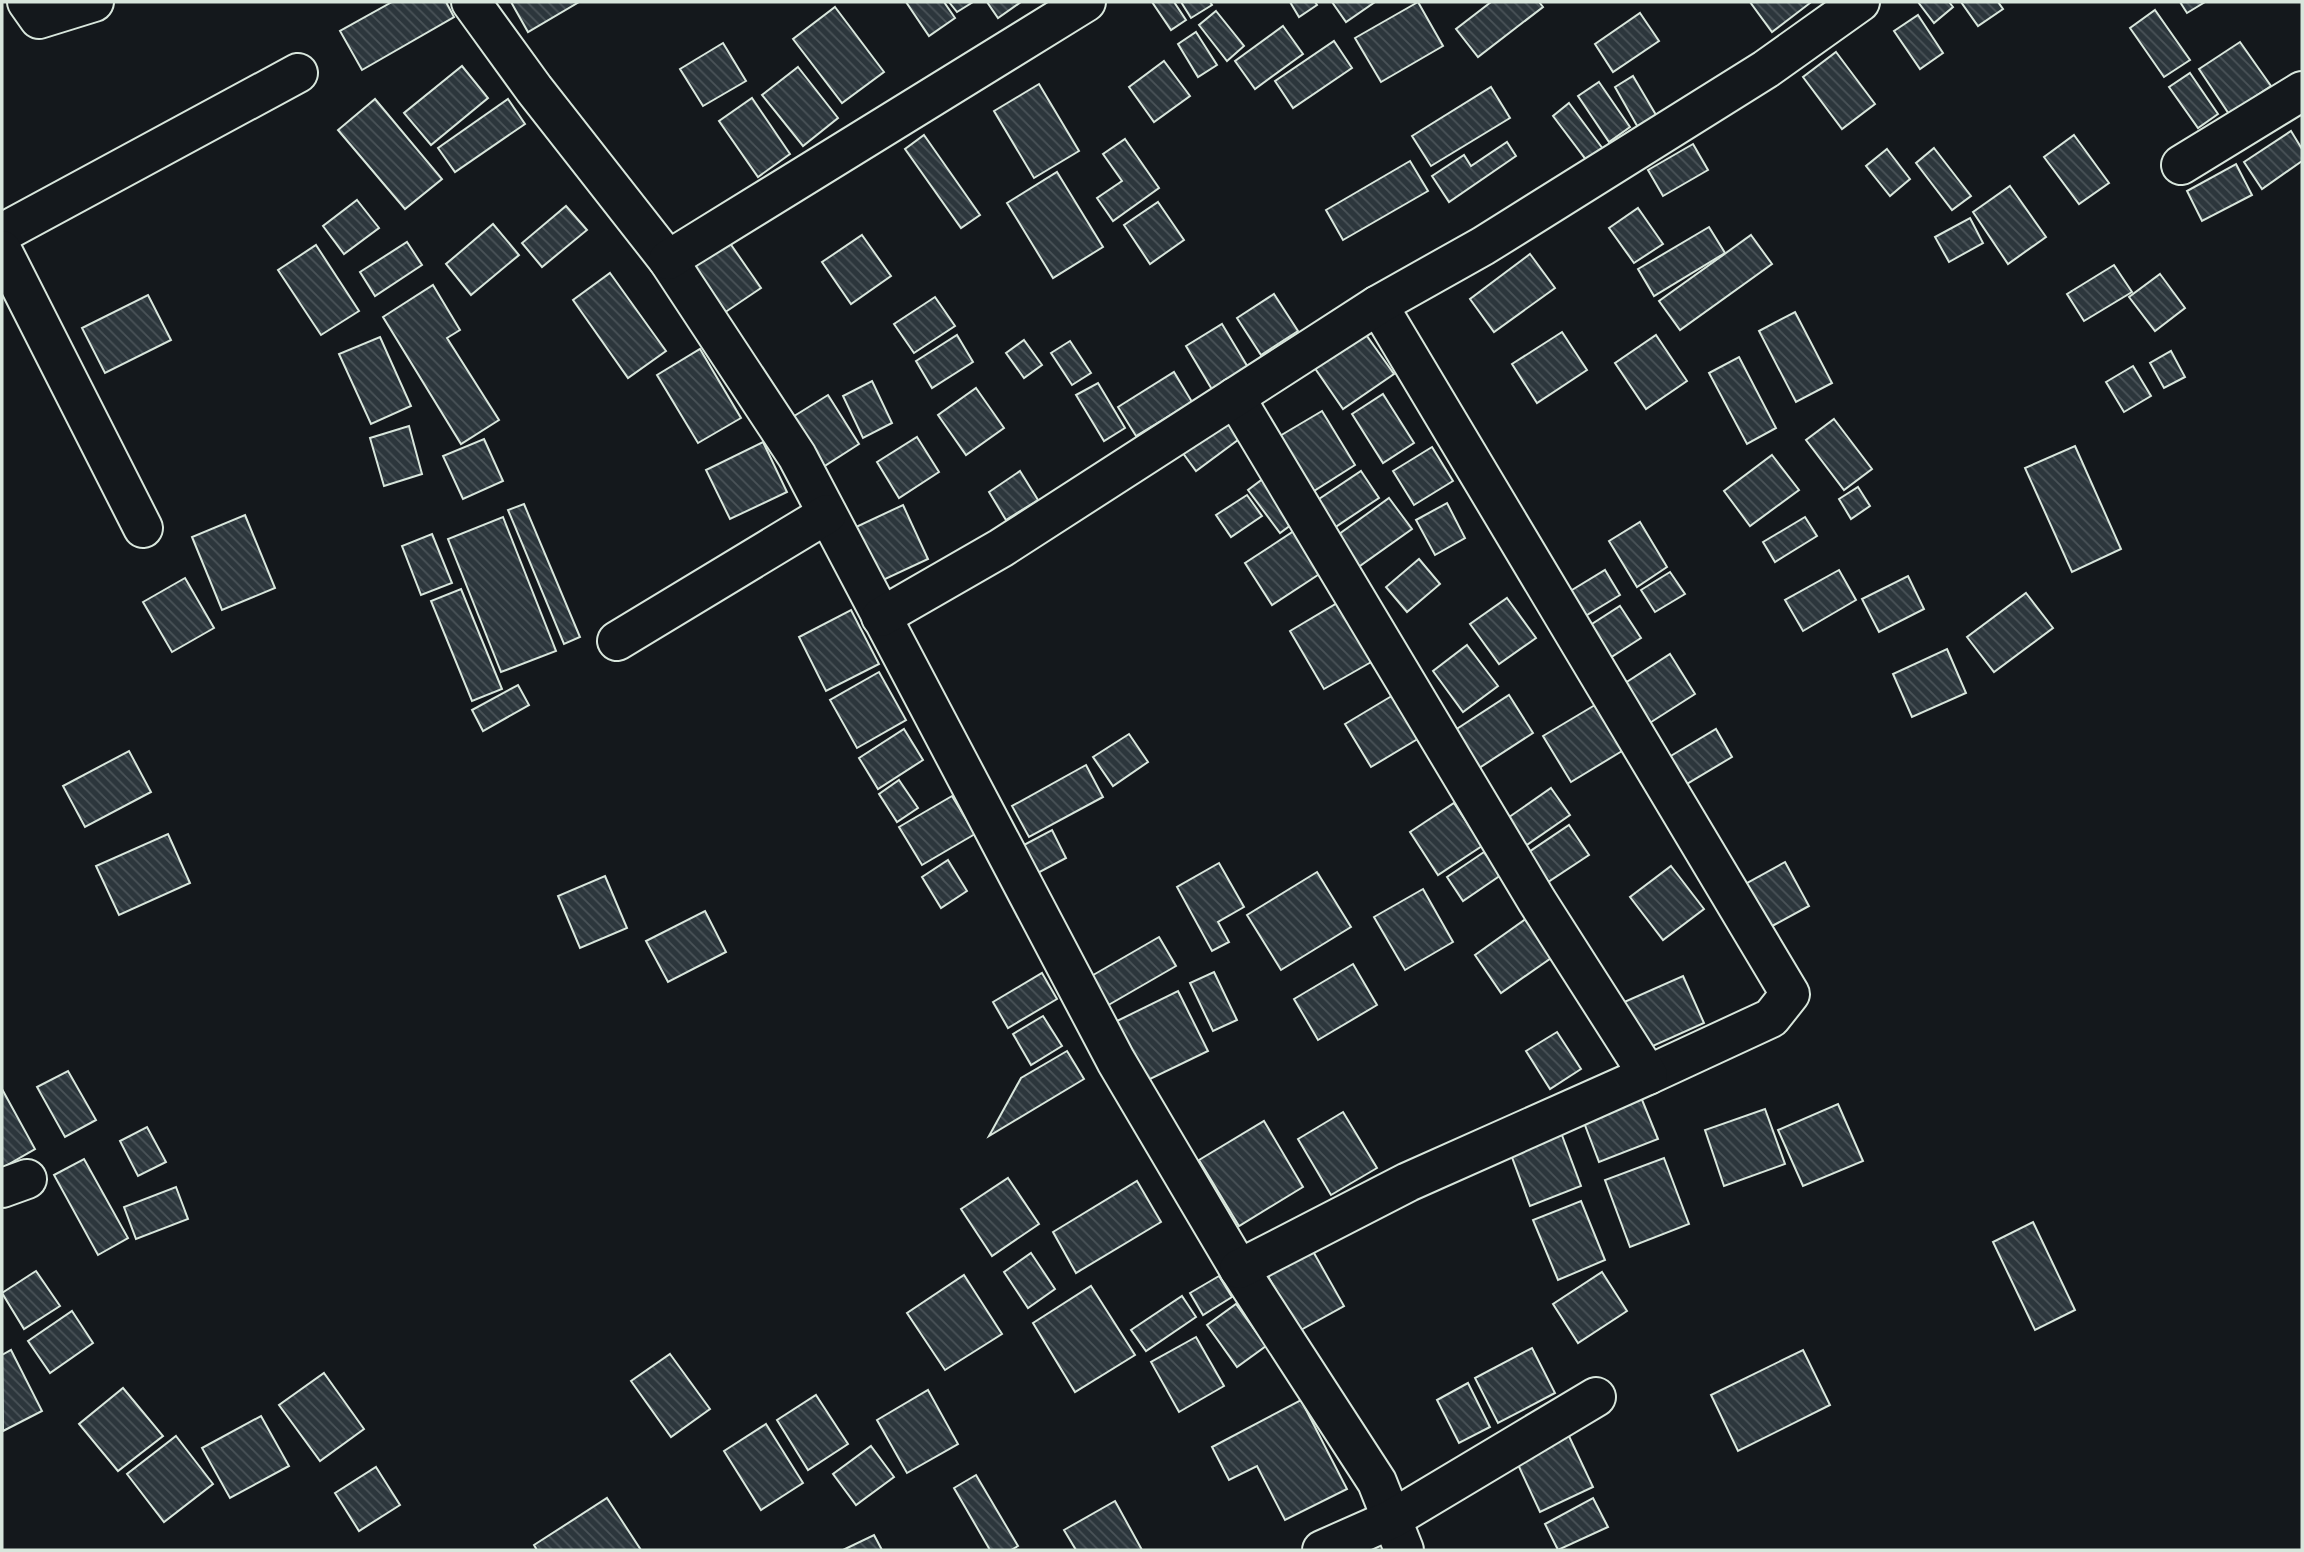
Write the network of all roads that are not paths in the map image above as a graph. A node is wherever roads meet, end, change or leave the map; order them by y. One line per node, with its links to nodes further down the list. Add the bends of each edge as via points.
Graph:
1 (27, 2): 2 (street, via 40,19)
2 (94, 2)
3 (471, 2): 11 (street)
4 (1086, 2): 11 (street)
5 (1860, 2): 12 (street, via 1766,69 1483,246)
6 (298, 73): 9 (street)
7 (2302, 91): 8 (street)
8 (2181, 164)
9 (2, 233)
10 (2, 250): 15 (street)
11 (668, 260): 14 (street, via 797,456)
12 (1378, 304): 13 (street); 18 (street, via 1790,994 1772,1018)
13 (1235, 397): 16 (street, via 1001,548); 18 (street, via 1537,901)
14 (827, 514): 16 (street); 17 (street)
15 (143, 528)
16 (881, 617): 19 (street, via 1116,1061)
17 (617, 641)
18 (1648, 1075): 19 (street, via 1408,1182)
19 (1239, 1269): 21 (street, via 1377,1482)
20 (1596, 1397): 21 (street)
21 (1398, 1534): 22 (street)
22 (1322, 1550)

